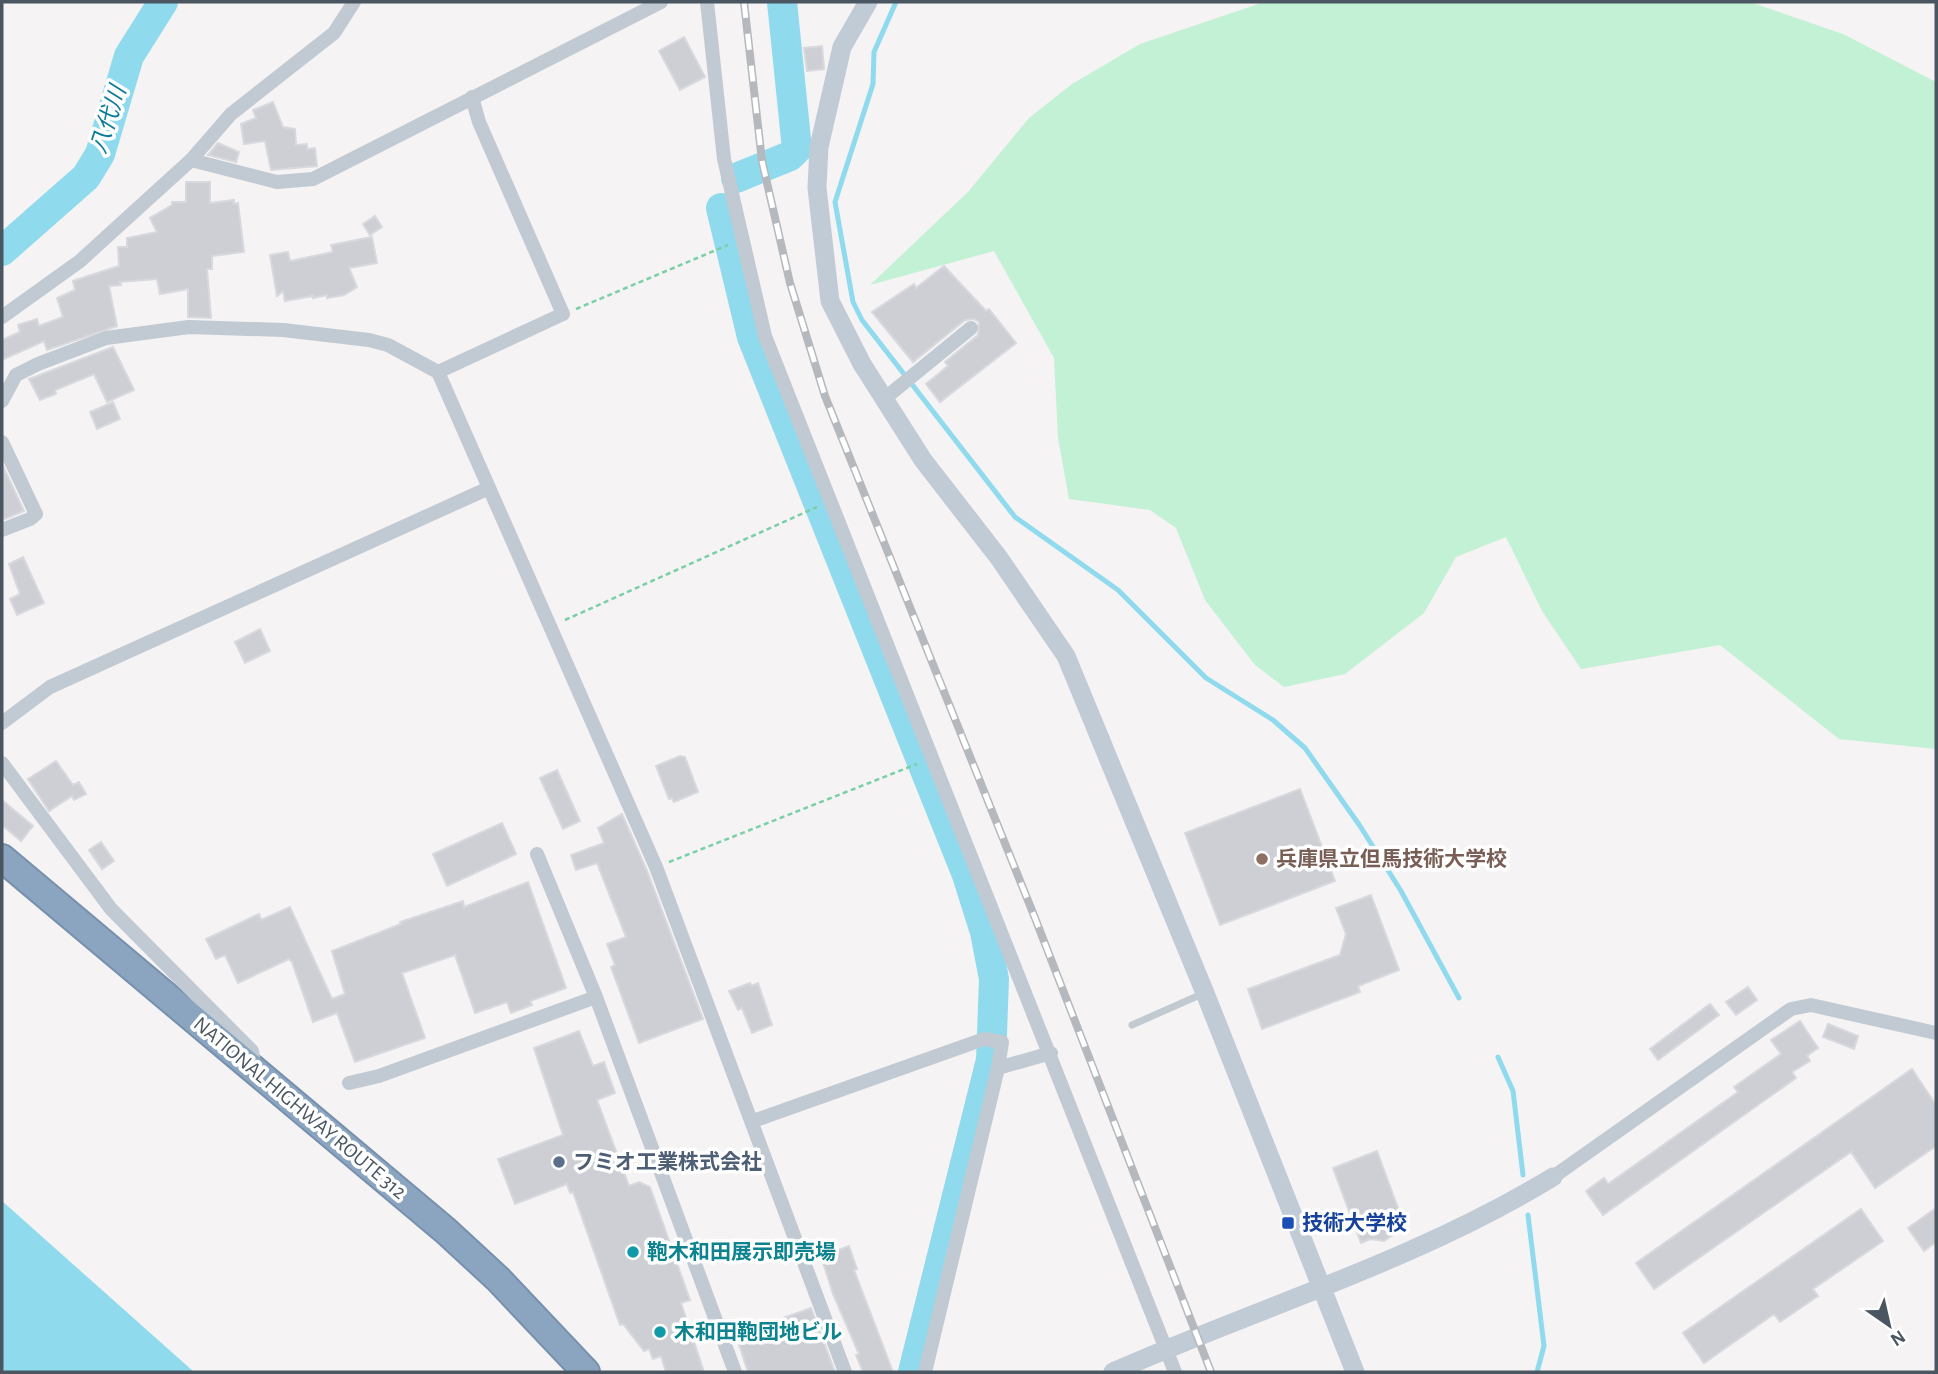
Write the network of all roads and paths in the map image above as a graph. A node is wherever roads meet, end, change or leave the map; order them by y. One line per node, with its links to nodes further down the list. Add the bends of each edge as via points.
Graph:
1 (354, 2): 6 (street, via 334,33 231,114)
2 (661, 2): 5 (street)
3 (707, 2): 29 (street, via 724,159 765,336)
4 (868, 2): 12 (street, via 842,47 819,147 817,188 830,300)
5 (472, 97): 6 (street, via 313,179 277,182); 8 (street)
6 (191, 160): 9 (street, via 80,261)
7 (724, 246): 8 (path)
8 (563, 314): 11 (street)
9 (2, 317)
10 (971, 328): 12 (street)
11 (438, 372): 13 (street, via 369,340 283,330 189,327 104,339 38,364 16,375); 15 (street)
12 (884, 399): 25 (street, via 1066,656)
13 (2, 401)
14 (2, 442): 17 (street, via 36,514)
15 (489, 488): 18 (street); 19 (street, via 50,687)
16 (813, 509): 18 (path)
17 (2, 530)
18 (549, 627): 24 (street)
19 (2, 723)
20 (2, 763): 31 (street, via 111,909 251,1051)
21 (913, 765): 24 (path)
22 (537, 854): 26 (street)
23 (2, 859): 31 (highway, NATIONAL HIGHWAY ROUTE 312)
24 (656, 867): 33 (street)
25 (1205, 993): 27 (lane); 35 (street)
26 (596, 998): 32 (street); 38 (street)
27 (1132, 1025)
28 (1936, 1033): 34 (street, via 1811,1005 1791,1009)
29 (1051, 1053): 30 (street); 36 (street)
30 (999, 1068): 33 (street, via 1002,1042 991,1041); 40 (street)
31 (256, 1072): 37 (highway, NATIONAL HIGHWAY ROUTE 312, via 446,1231)
32 (349, 1083)
33 (753, 1121): 39 (street)
34 (1553, 1177): 35 (street, via 1494,1213)
35 (1324, 1286): 36 (street); 43 (street)
36 (1168, 1349): 41 (street); 42 (street)
37 (586, 1372)
38 (735, 1372)
39 (845, 1372)
40 (925, 1372)
41 (1113, 1372)
42 (1175, 1372)
43 (1355, 1372)

